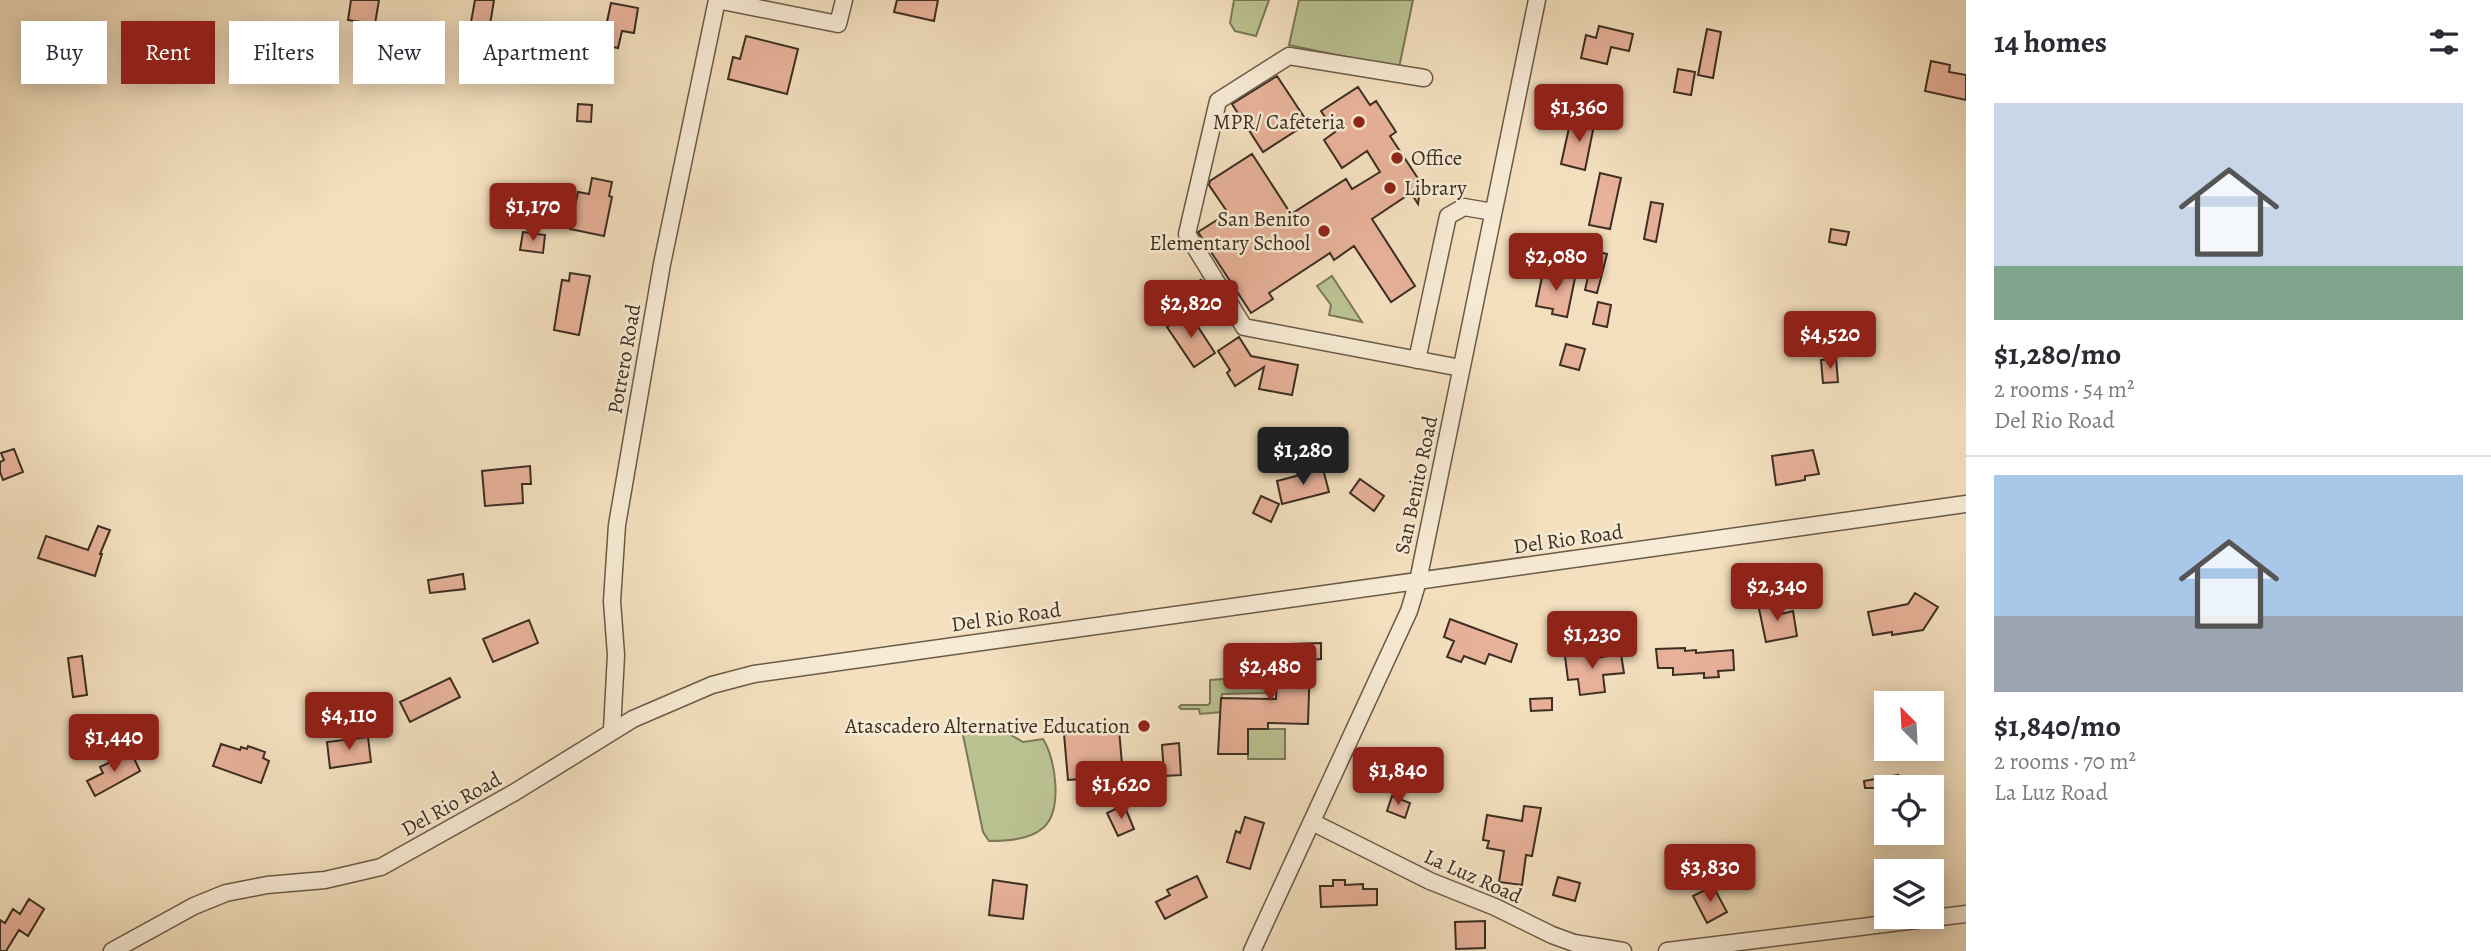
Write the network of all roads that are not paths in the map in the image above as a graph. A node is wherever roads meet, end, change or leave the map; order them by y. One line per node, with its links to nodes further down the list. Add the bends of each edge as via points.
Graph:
1 (717, 0): 2 (street, via 838,24); 10 (street, Potrero Road, via 662,264 617,525)
2 (844, 0)
3 (1536, 0): 5 (street, San Benito Road)
4 (1424, 78): 6 (street, via 1289,56 1218,101 1187,234 1244,327)
5 (1493, 212): 6 (street, via 1464,207 1448,216); 7 (street, San Benito Road)
6 (1417, 360): 7 (street)
7 (1461, 368): 9 (street, San Benito Road)
8 (1966, 504): 9 (street, Del Rio Road)
9 (1418, 581): 10 (street, Del Rio Road, via 754,674 687,694); 11 (street, San Benito Road, via 1409,611)
10 (612, 730): 13 (street, Del Rio Road, via 515,792 381,867 325,880 226,893)
11 (1312, 822): 14 (street, San Benito Road); 15 (street, La Luz Road, via 1552,935)
12 (1966, 914): 16 (street)
13 (112, 951)
14 (1252, 951)
15 (1623, 951)
16 (1667, 951)

